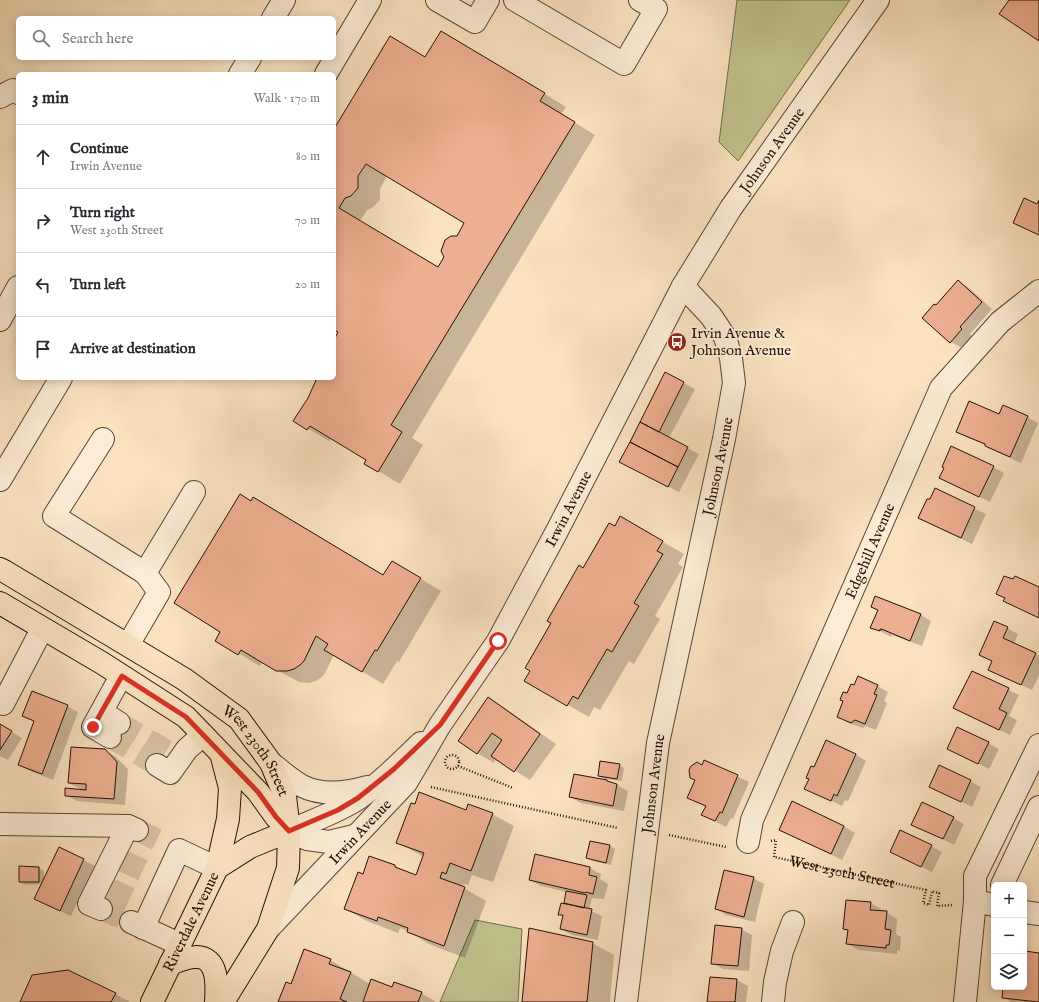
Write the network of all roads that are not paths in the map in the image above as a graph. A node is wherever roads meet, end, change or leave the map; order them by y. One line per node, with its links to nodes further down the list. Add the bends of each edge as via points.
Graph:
1 (284, 0): 8 (street)
2 (370, 0): 9 (street)
3 (437, 0): 4 (street, via 475,22)
4 (488, 0)
5 (515, 0): 6 (street, via 624,64 656,9)
6 (640, 0)
7 (878, 0): 16 (street, Johnson Avenue, via 731,208)
8 (275, 16)
9 (336, 57)
10 (249, 60): 12 (street)
11 (334, 60): 13 (street)
12 (241, 72)
13 (327, 72)
14 (16, 92): 15 (street, via 12,90)
15 (0, 97)
16 (683, 286): 32 (street, Irwin Avenue, via 498,641); 57 (street, Johnson Avenue, via 711,316 725,337 734,383 658,743)
17 (16, 291): 19 (street)
18 (1039, 291): 43 (street, Edgehill Avenue, via 1000,322 941,388 752,820)
19 (0, 320)
20 (59, 380): 22 (street)
21 (103, 439): 25 (street, via 54,516)
22 (0, 480)
23 (194, 492): 25 (street)
24 (0, 569): 28 (main road, West 230th Street)
25 (145, 573): 28 (street, via 160,592)
26 (0, 604): 27 (main road, West 230th Street)
27 (42, 629): 29 (main road, West 230th Street); 30 (street, via 3,704)
28 (128, 645): 37 (main road, West 230th Street, via 184,679 239,719)
29 (122, 676): 31 (street); 33 (main road, West 230th Street, via 186,717)
30 (0, 703)
31 (110, 724)
32 (440, 725): 38 (street, Irwin Avenue); 42 (street, Irwin Avenue, via 406,783)
33 (203, 736): 35 (main road, West 230th Street); 36 (street, via 187,749)
34 (1039, 745): 46 (street, via 975,876)
35 (221, 756): 41 (main road, West 230th Street, via 258,792); 44 (main road, via 230,788 228,819)
36 (168, 758)
37 (271, 763): 38 (street, via 302,786 326,793); 41 (main road, West 230th Street, via 285,796)
38 (376, 785): 41 (street, Irwin Avenue, via 338,810)
39 (1039, 807): 45 (street)
40 (0, 824): 47 (street, via 132,828 104,886 89,904)
41 (289, 831): 42 (street, via 306,839 328,842); 44 (main road, Riverdale Avenue, via 250,847); 51 (main road, via 288,868)
42 (354, 836): 51 (street, Irwin Avenue)
43 (748, 842)
44 (217, 868): 52 (main road, Riverdale Avenue); 52 (street, via 173,847 141,915)
45 (1003, 882)
46 (985, 903): 59 (street)
47 (100, 908)
48 (1027, 912): 49 (street)
49 (1039, 914)
50 (793, 922): 58 (street, via 782,951)
51 (268, 929): 56 (main road)
52 (179, 944): 53 (main road, Riverdale Avenue)
53 (170, 964): 54 (main road, Riverdale Avenue); 55 (main road, via 194,957 203,958 210,963 217,983)
54 (152, 1002)
55 (216, 1002)
56 (223, 1002)
57 (626, 1002)
58 (773, 1002)
59 (965, 1002)

